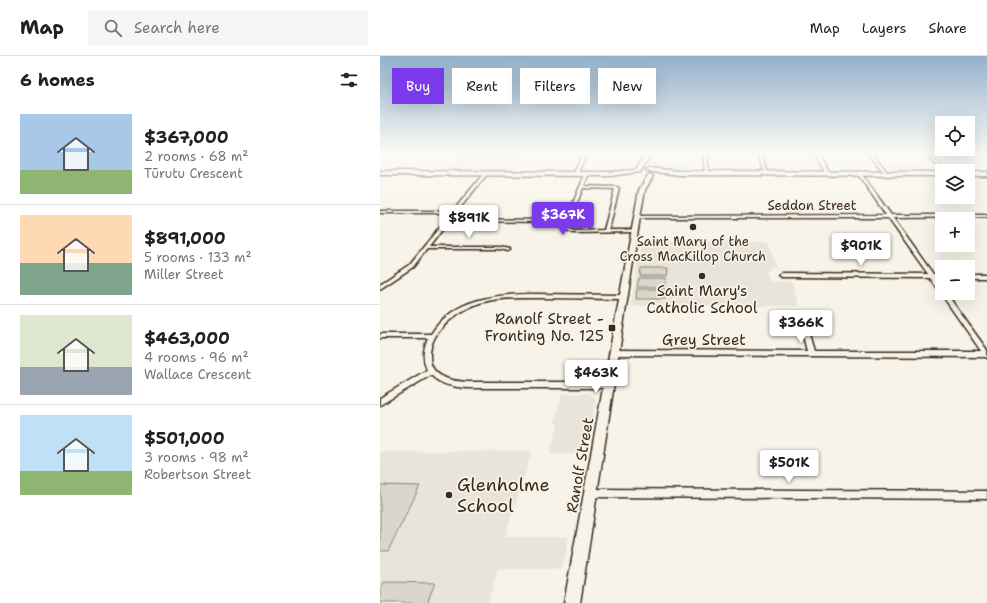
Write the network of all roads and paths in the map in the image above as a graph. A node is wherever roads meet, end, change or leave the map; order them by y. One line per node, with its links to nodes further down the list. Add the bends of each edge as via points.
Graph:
1 (482, 179): 7 (street)
2 (585, 179): 5 (street)
3 (640, 179): 9 (main road, Ranolf Street)
4 (862, 179): 10 (street)
5 (581, 187): 16 (street, via 617,188); 16 (street, via 565,227 572,232)
6 (380, 212): 7 (street)
7 (455, 212): 12 (street)
8 (534, 214): 13 (street)
9 (637, 216): 10 (street, Seddon Street); 15 (main road, Ranolf Street)
10 (889, 216): 11 (street, Seddon Street); 20 (street)
11 (987, 216)
12 (449, 220): 13 (street); 17 (street)
13 (532, 220): 14 (street)
14 (544, 221)
15 (634, 231): 16 (street); 26 (main road, Ranolf Street)
16 (606, 232)
17 (426, 248): 18 (street); 25 (street, via 406,271)
18 (508, 250)
19 (781, 274): 20 (street)
20 (931, 276): 21 (street); 24 (street)
21 (935, 276)
22 (975, 276): 23 (street)
23 (987, 276)
24 (935, 281)
25 (380, 287)
26 (623, 297): 30 (street, via 497,297 459,311 442,324); 31 (main road, Ranolf Street)
27 (949, 300): 33 (street)
28 (800, 314): 32 (street)
29 (380, 336): 30 (street)
30 (432, 336): 34 (street, via 427,348)
31 (614, 353): 32 (street, Grey Street); 35 (main road, Ranolf Street)
32 (811, 353): 33 (street, Grey Street)
33 (987, 354)
34 (431, 371): 35 (street, via 444,380 464,384); 36 (street)
35 (609, 384): 37 (main road, Ranolf Street)
36 (380, 402)
37 (590, 493): 38 (street); 39 (main road, Ranolf Street)
38 (987, 495)
39 (572, 603)

